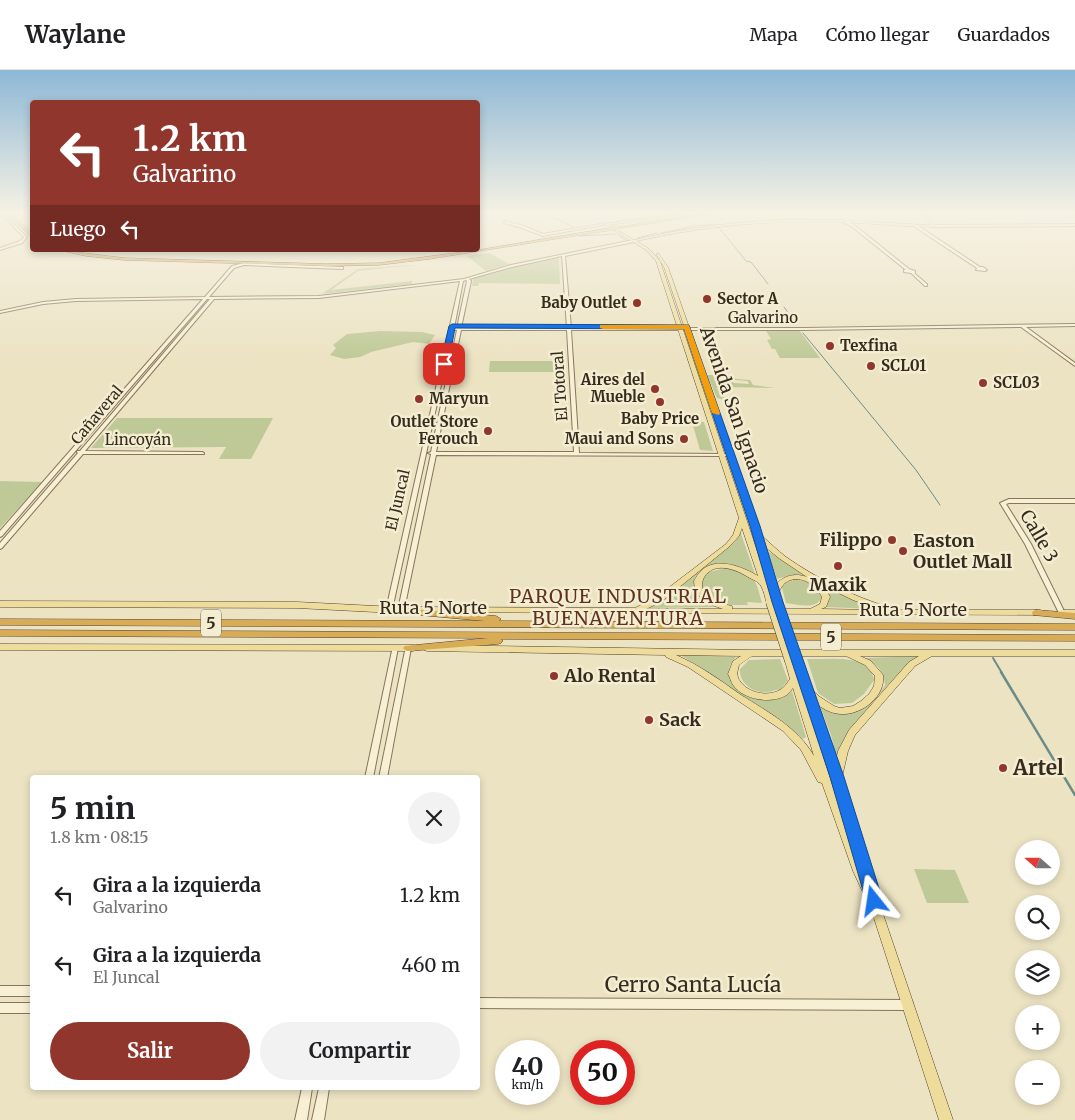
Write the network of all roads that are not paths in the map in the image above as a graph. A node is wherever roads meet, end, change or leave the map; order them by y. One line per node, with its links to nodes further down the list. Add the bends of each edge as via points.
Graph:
1 (314, 263): 2 (highway)
2 (375, 263)
3 (527, 263): 23 (street)
4 (565, 263): 35 (street, El Totoral)
5 (658, 263): 14 (main road, Avenida San Ignacio)
6 (664, 263): 15 (main road, Avenida San Ignacio)
7 (900, 263): 25 (street)
8 (972, 263): 17 (street)
9 (250, 265): 10 (street); 13 (street); 26 (street, Cañaveral, via 233,267)
10 (257, 266): 11 (street); 18 (street)
11 (267, 266): 12 (street); 19 (street)
12 (288, 267): 13 (street); 20 (street)
13 (306, 267): 16 (street)
14 (660, 267): 15 (main road); 21 (main road, Avenida San Ignacio)
15 (666, 267): 22 (main road, Avenida San Ignacio)
16 (342, 268)
17 (979, 268)
18 (253, 270)
19 (263, 270)
20 (284, 270)
21 (662, 273): 22 (main road); 29 (main road, Avenida San Ignacio)
22 (668, 273): 30 (main road, Avenida San Ignacio)
23 (467, 279): 24 (street); 34 (street, El Juncal)
24 (461, 280): 27 (street, via 309,298); 33 (street, El Juncal)
25 (926, 284)
26 (207, 298): 27 (street); 28 (street, via 68,300); 43 (street, Cañaveral)
27 (213, 298): 44 (street, Cañaveral)
28 (0, 312)
29 (676, 314): 30 (main road); 36 (main road, Avenida San Ignacio)
30 (682, 314): 37 (main road, Avenida San Ignacio)
31 (1075, 323): 32 (street, Galvarino)
32 (1019, 324): 37 (street, Galvarino); 40 (street)
33 (452, 327): 34 (street, Galvarino); 46 (street, El Juncal)
34 (459, 327): 35 (street, Galvarino); 47 (street, El Juncal)
35 (570, 328): 36 (street, Galvarino); 48 (street, El Totoral)
36 (680, 328): 37 (street, Galvarino); 38 (main road, Avenida San Ignacio)
37 (687, 328): 39 (main road, Avenida San Ignacio)
38 (691, 363): 39 (main road); 41 (main road, Avenida San Ignacio)
39 (699, 363): 42 (main road, Avenida San Ignacio)
40 (1075, 365)
41 (716, 438): 42 (main road); 49 (main road, Avenida San Ignacio)
42 (725, 438): 50 (main road, Avenida San Ignacio)
43 (73, 452): 44 (street, Lincoyán); 55 (street, Cañaveral)
44 (82, 452): 45 (street, Lincoyán); 57 (street, Cañaveral)
45 (202, 453)
46 (424, 454): 47 (street); 58 (street, El Juncal)
47 (433, 454): 48 (street); 59 (street, El Juncal)
48 (577, 454): 49 (street)
49 (722, 454): 50 (street); 52 (main road, Avenida San Ignacio)
50 (730, 454): 54 (main road, Avenida San Ignacio)
51 (1075, 501): 70 (street, Calle 3, via 1004,502)
52 (742, 517): 53 (main road, Avenida San Ignacio); 65 (main road, via 738,532 728,545 658,600)
53 (745, 526): 54 (main road); 60 (main road, Avenida San Ignacio)
54 (755, 526): 56 (main road, Avenida San Ignacio)
55 (0, 535)
56 (758, 536): 61 (main road, Avenida San Ignacio); 68 (main road, via 786,561 866,603)
57 (0, 547)
58 (397, 576): 59 (street); 63 (street, El Juncal)
59 (408, 576): 64 (street, El Juncal)
60 (763, 584): 61 (main road, Avenida San Ignacio); 66 (main road, via 732,567 712,568 700,576 698,586 704,597 720,606)
61 (774, 599): 67 (main road, via 779,583 786,578 811,580 822,588 826,597 823,605); 86 (main road, Avenida San Ignacio, bridge)
62 (0, 604): 63 (main road, via 297,605)
63 (389, 610): 64 (main road); 73 (highway)
64 (401, 610): 65 (main road)
65 (635, 611): 66 (main road)
66 (745, 611): 67 (main road)
67 (813, 611): 68 (main road)
68 (897, 612): 69 (main road)
69 (1036, 613): 70 (main road); 71 (highway)
70 (1062, 613): 71 (main road)
71 (1075, 615)
72 (0, 622): 73 (highway, Ruta 5 Norte / 5)
73 (573, 625): 74 (highway, Ruta 5 Norte / 5)
74 (1075, 627)
75 (0, 633): 76 (highway, Ruta 5 Norte / 5)
76 (588, 636): 77 (highway, Ruta 5 Norte / 5); 80 (highway)
77 (1075, 638)
78 (0, 648): 79 (main road)
79 (395, 648): 80 (main road); 89 (street)
80 (408, 648): 81 (main road); 90 (street)
81 (660, 652): 82 (main road); 92 (main road, via 691,665 786,729 804,747)
82 (752, 653): 83 (main road); 87 (main road, via 738,660 732,668 734,681 744,691 777,696)
83 (843, 653): 84 (main road); 88 (main road, via 868,663 879,675 879,686 863,705 850,711 836,710 822,703)
84 (936, 653): 85 (main road); 91 (main road, via 912,664 852,733 843,751)
85 (1075, 654)
86 (793, 661): 87 (main road, Avenida San Ignacio); 88 (main road, Avenida San Ignacio)
87 (794, 680): 92 (main road, Avenida San Ignacio)
88 (807, 689): 91 (main road, Avenida San Ignacio)
89 (370, 775)
90 (384, 775)
91 (837, 777): 93 (main road, Avenida San Ignacio)
92 (828, 788): 93 (main road, Avenida San Ignacio, via 858,871)
93 (877, 912): 97 (main road, Avenida San Ignacio)
94 (0, 991): 95 (street)
95 (30, 991)
96 (480, 1002): 97 (street, Cerro Santa Lucía)
97 (908, 1005): 104 (main road, Avenida San Ignacio)
98 (0, 1008): 99 (street)
99 (30, 1008)
100 (308, 1090): 102 (street)
101 (324, 1090): 103 (street)
102 (301, 1120)
103 (318, 1120)
104 (946, 1120)

